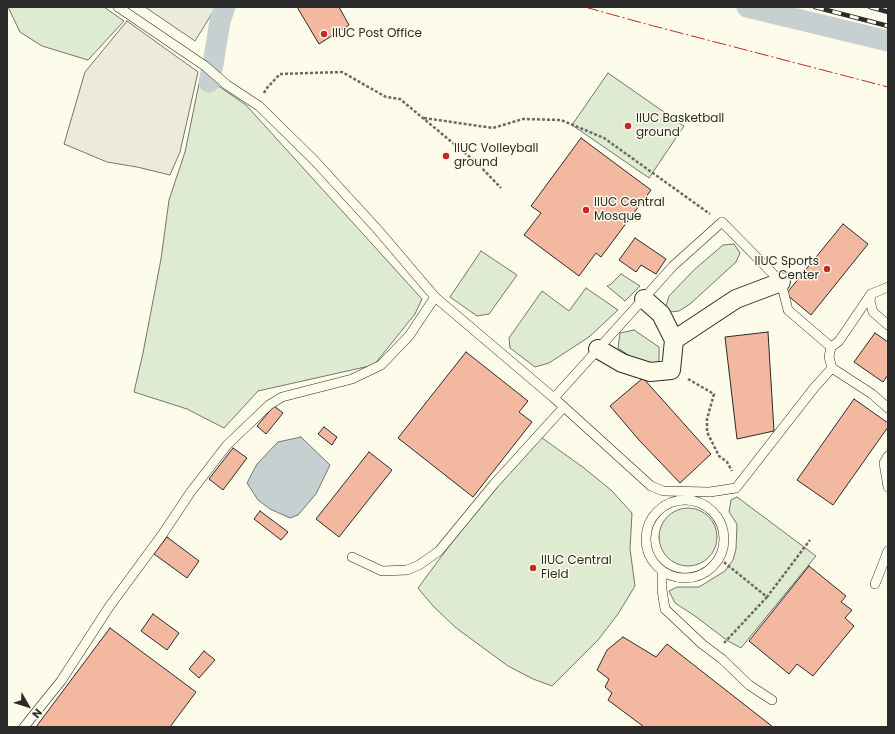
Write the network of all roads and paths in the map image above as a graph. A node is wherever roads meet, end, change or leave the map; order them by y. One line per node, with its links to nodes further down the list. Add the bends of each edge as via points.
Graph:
1 (118, 7): 2 (lane, via 205,66 227,86)
2 (259, 106): 3 (path, via 266,89 280,74 342,72 386,97 400,99); 9 (lane, via 325,172)
3 (424, 118): 4 (path, via 477,163); 5 (path, via 493,128 523,119 561,120 604,138)
4 (501, 188)
5 (722, 222): 6 (lane); 10 (lane, via 673,266)
6 (781, 282): 12 (street, via 736,299); 13 (lane, via 788,310)
7 (888, 286): 8 (lane)
8 (871, 294): 11 (lane, via 873,312); 13 (lane, via 839,341)
9 (436, 297): 17 (lane); 34 (lane, via 409,336 381,365 352,379 282,397 269,405 227,445 109,607 61,681)
10 (644, 299): 12 (street, via 661,314); 14 (lane)
11 (888, 325)
12 (674, 340): 16 (street)
13 (831, 347): 15 (lane)
14 (598, 349): 16 (street, via 622,363 650,372); 17 (lane)
15 (832, 368): 19 (lane, via 872,394); 21 (lane)
16 (671, 370): 21 (path, via 714,394 707,419 707,432 719,456)
17 (554, 398): 18 (lane)
18 (564, 407): 23 (lane, via 650,486); 27 (lane, via 494,484 439,551 420,565 407,570 382,571)
19 (888, 408)
20 (888, 456): 22 (lane, via 884,463)
21 (740, 482): 23 (lane, via 736,488 710,492)
22 (888, 487)
23 (664, 491): 24 (lane)
24 (667, 504): 28 (lane, via 679,499 692,500 704,503 714,511 725,534); 29 (lane, via 656,512 645,536 647,550 653,562)
25 (810, 540): 31 (path)
26 (888, 551): 30 (lane)
27 (352, 557)
28 (720, 559): 29 (lane, via 700,576 674,577); 31 (path)
29 (662, 571): 32 (lane, via 665,608)
30 (875, 584)
31 (767, 597): 32 (path)
32 (714, 654): 33 (lane, via 749,685)
33 (772, 700)
34 (24, 727)

